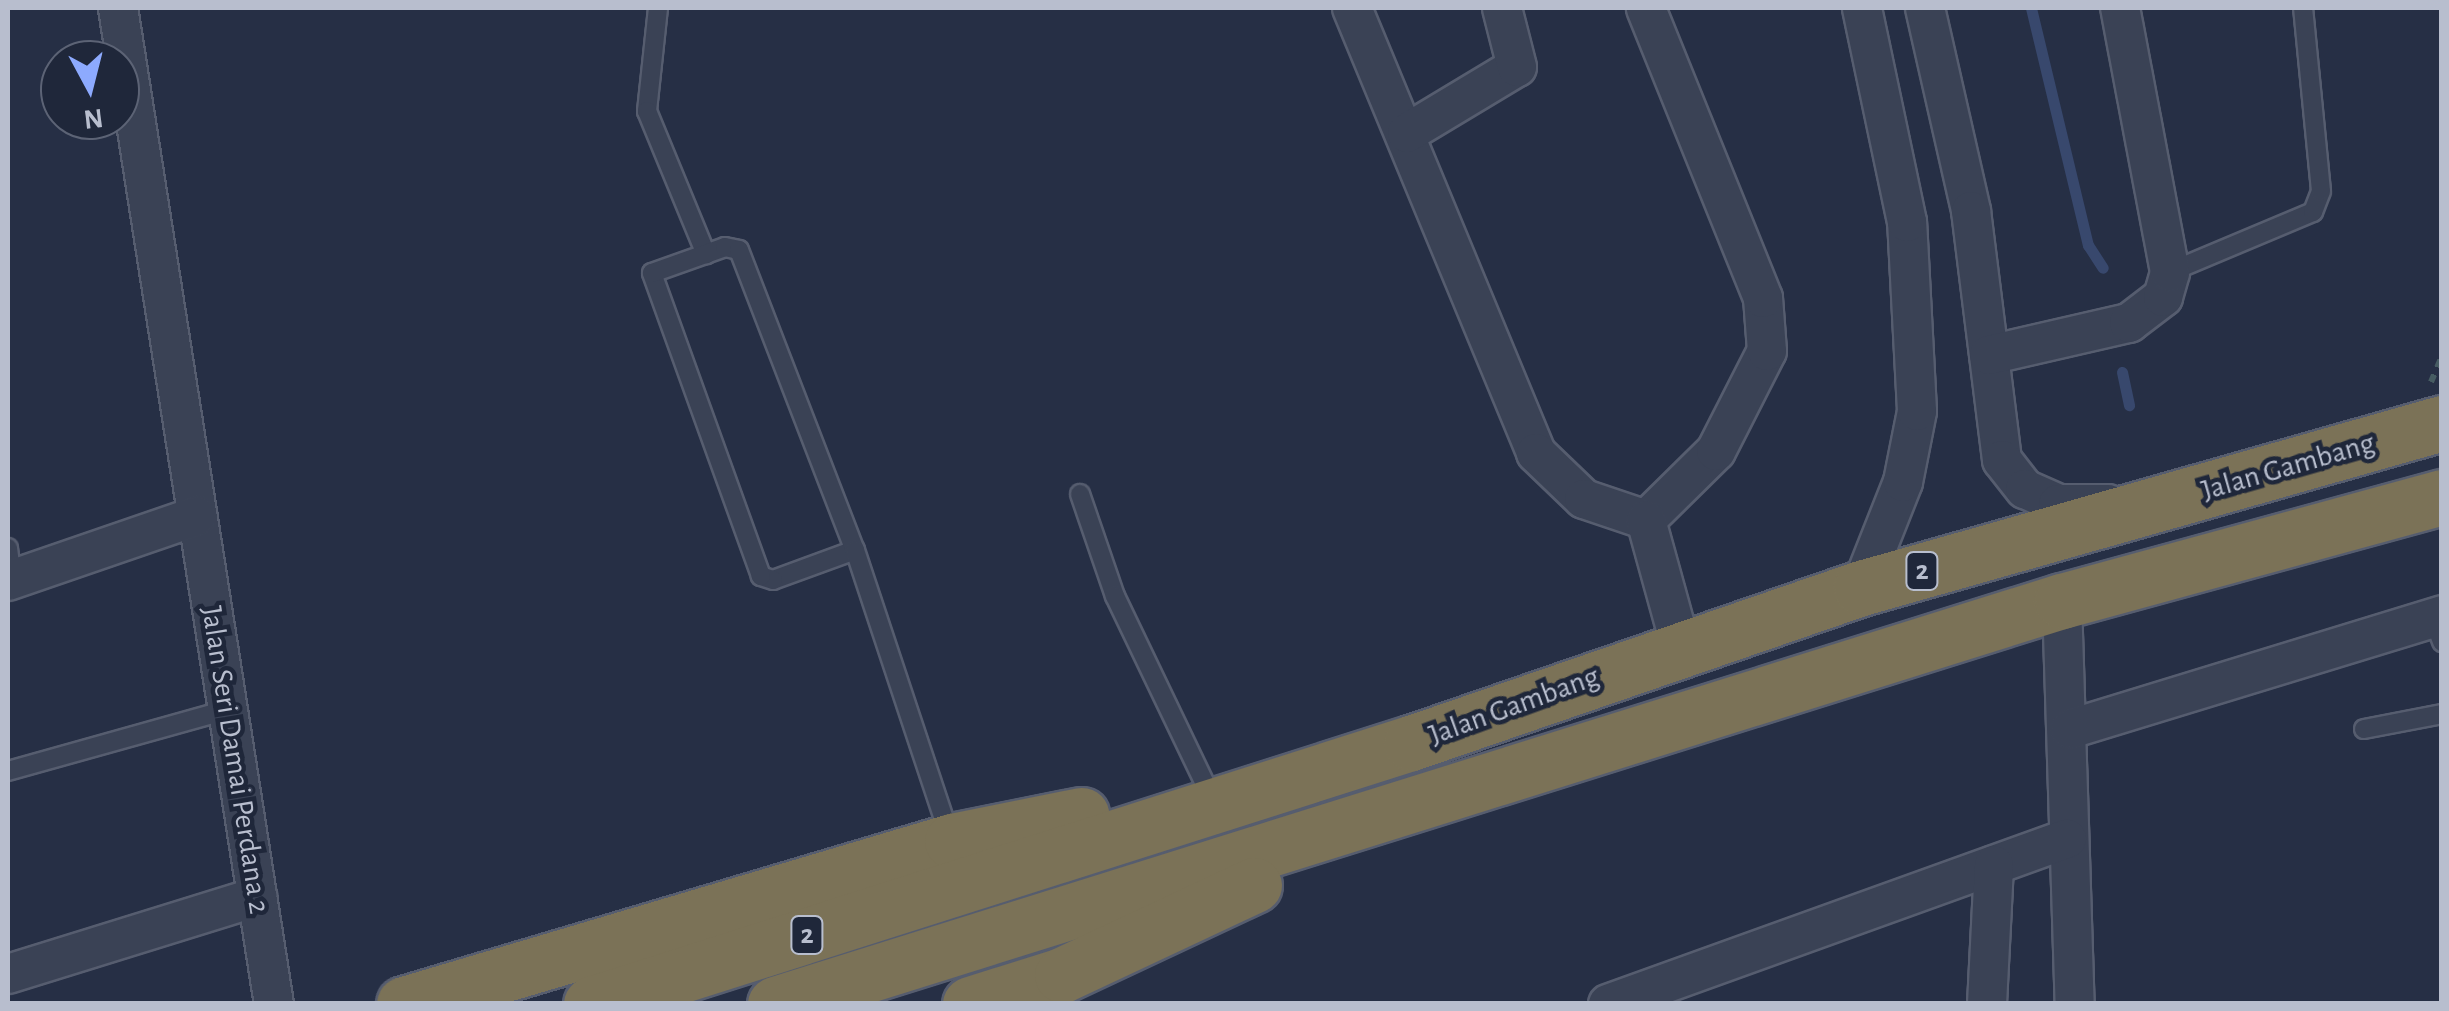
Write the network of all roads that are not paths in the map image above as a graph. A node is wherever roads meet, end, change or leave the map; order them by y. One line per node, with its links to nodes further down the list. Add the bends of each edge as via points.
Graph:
1 (118, 8): 18 (street, Jalan Seri Damai Perdana 2)
2 (658, 8): 11 (lane, via 647,111)
3 (1352, 8): 10 (street)
4 (1502, 8): 10 (street, via 1517,66)
5 (1646, 8): 19 (street, via 1763,298 1767,351 1716,450)
6 (1862, 8): 22 (street, via 1907,222 1917,411 1903,482)
7 (1926, 8): 13 (street, via 1971,211)
8 (2120, 8): 12 (street)
9 (2303, 8): 12 (lane, via 2321,191 2313,212)
10 (1408, 133): 19 (street, via 1536,453 1584,498)
11 (706, 254): 20 (lane, via 739,250); 20 (lane, via 652,273 761,576 773,580)
12 (2170, 272): 13 (street, via 2148,316)
13 (1989, 355): 17 (street, via 2002,460 2026,489 2058,504)
14 (2442, 423): 17 (highway, Jalan Gambang / 2)
15 (1080, 494): 32 (lane, via 1114,596)
16 (2442, 497): 23 (highway, 2)
17 (2158, 505): 22 (highway, Jalan Gambang / 2)
18 (197, 516): 21 (street); 26 (street, Jalan Seri Damai Perdana 2)
19 (1646, 520): 25 (street)
20 (855, 550): 35 (lane)
21 (9, 569)
22 (1861, 588): 25 (highway, Jalan Gambang / 2)
23 (2062, 601): 28 (street); 33 (highway, 2)
24 (2439, 625): 28 (street)
25 (1680, 647): 30 (highway, Jalan Gambang / 2)
26 (228, 710): 31 (lane); 37 (street, Jalan Seri Damai Perdana 2)
27 (2442, 714): 29 (lane)
28 (2070, 729): 34 (street)
29 (2364, 730)
30 (1411, 743): 32 (highway); 41 (highway, Jalan Gambang / 2)
31 (8, 771)
32 (1206, 788): 35 (highway)
33 (1420, 807): 42 (highway, 2); 43 (highway, via 1062,975)
34 (2066, 839): 36 (street); 46 (street)
35 (952, 841): 40 (highway)
36 (1994, 865): 44 (street); 45 (street)
37 (257, 897): 38 (street); 39 (street, Jalan Seri Damai Perdana 2)
38 (8, 974)
39 (274, 1004)
40 (404, 1004)
41 (591, 1004)
42 (775, 1004)
43 (970, 1004)
44 (1608, 1004)
45 (1986, 1004)
46 (2075, 1004)

